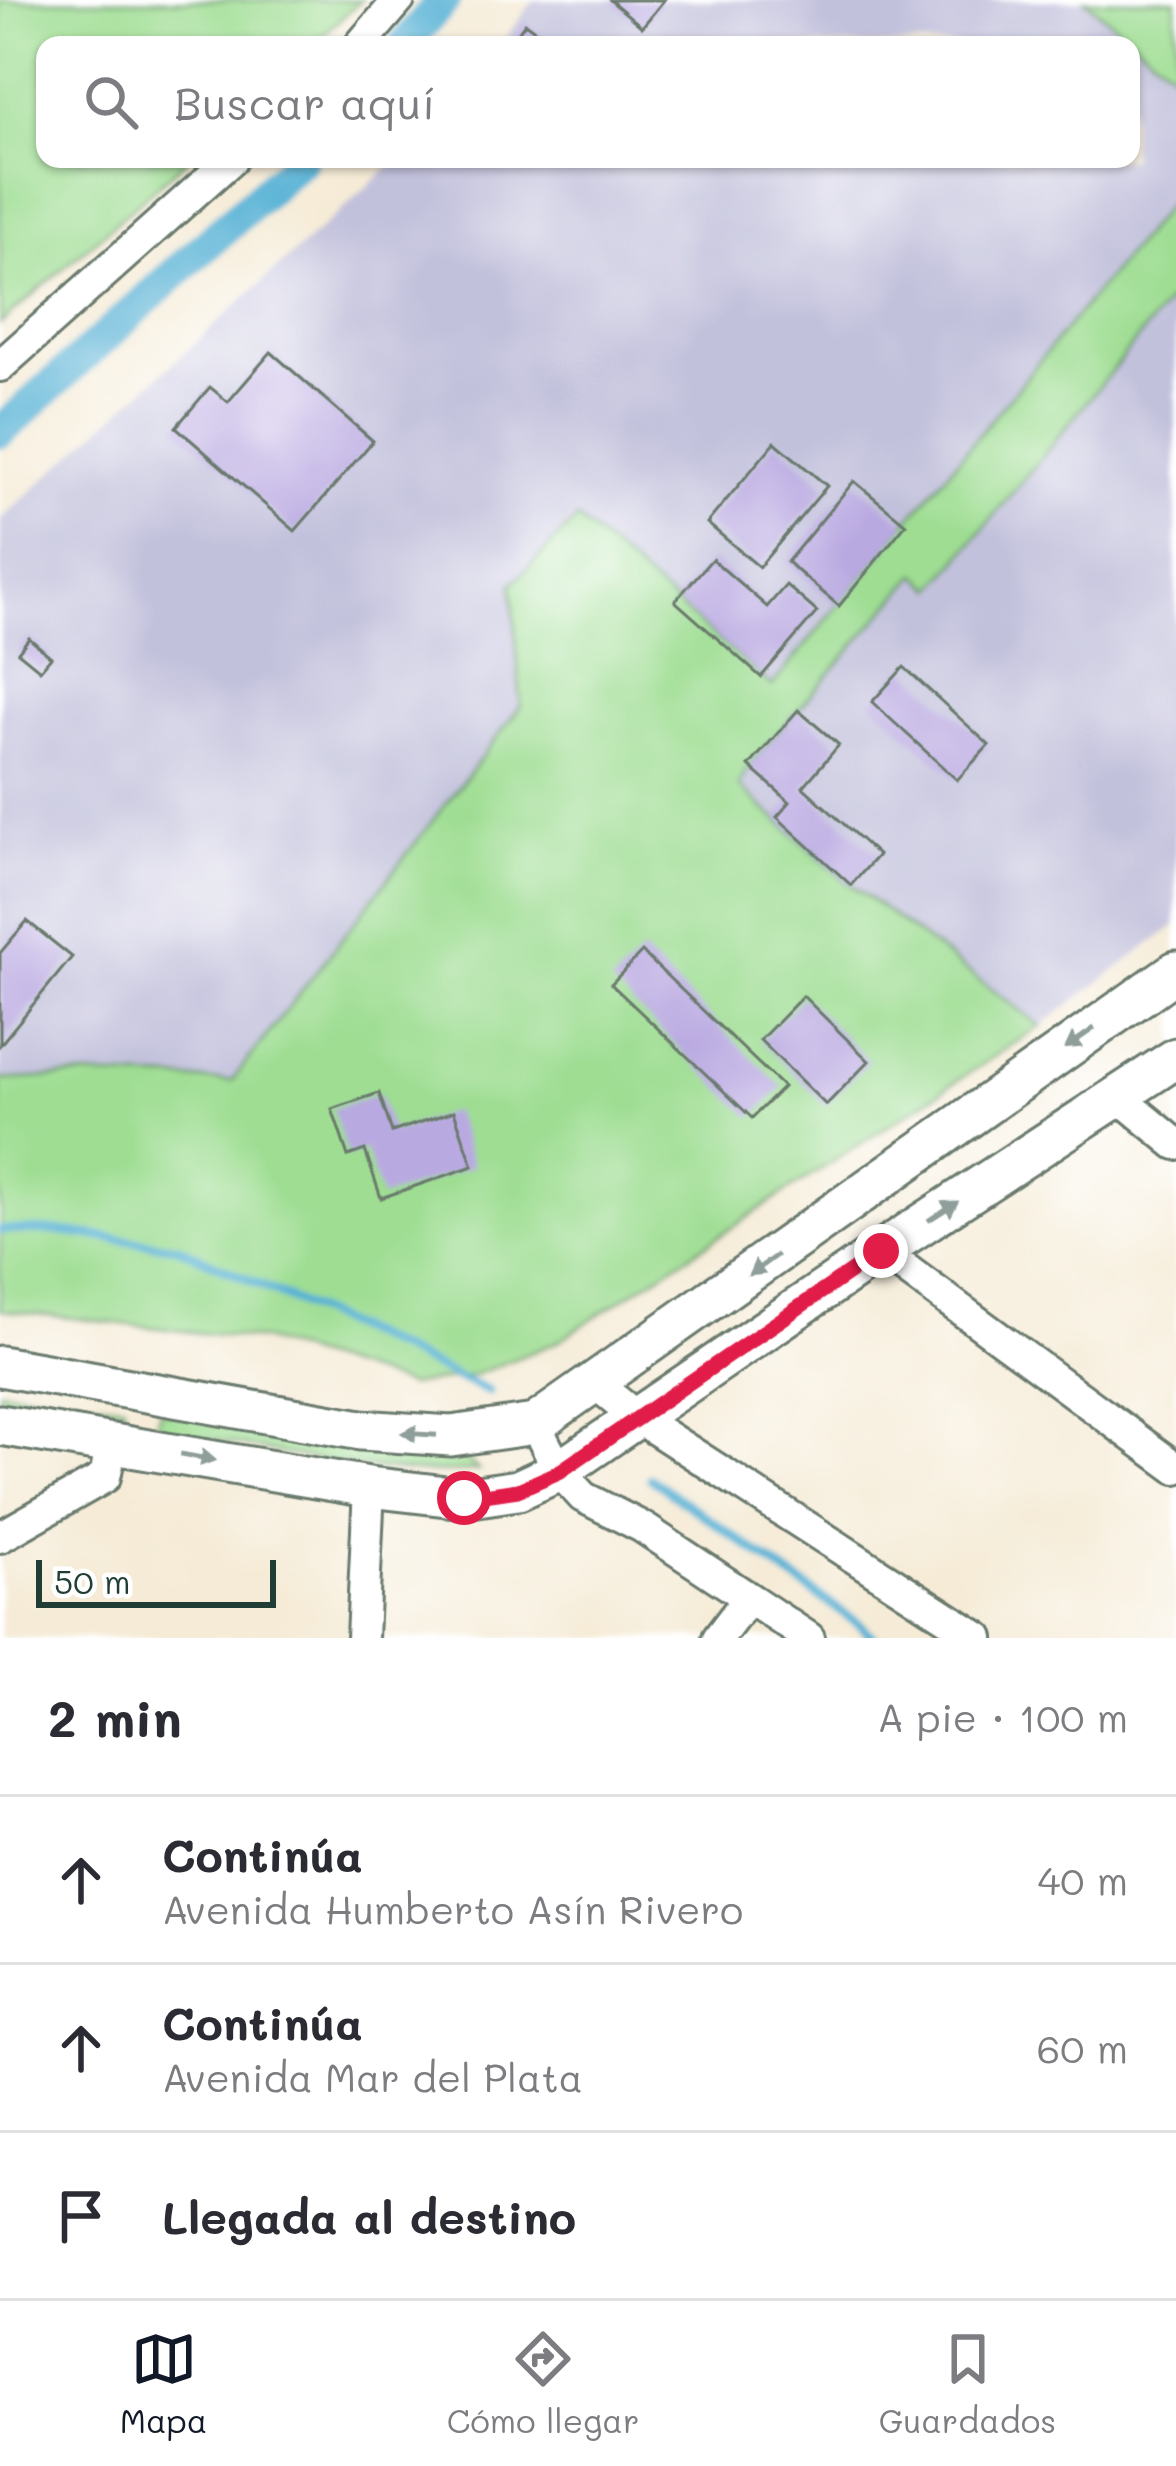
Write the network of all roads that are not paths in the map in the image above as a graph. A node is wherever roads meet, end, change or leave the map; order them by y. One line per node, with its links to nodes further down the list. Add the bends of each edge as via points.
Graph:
1 (399, 0): 2 (street)
2 (368, 36)
3 (222, 168): 4 (street)
4 (0, 366)
5 (1176, 971): 11 (street, one-way to 11)
6 (1176, 1058): 7 (street)
7 (1120, 1097): 8 (street); 9 (street, one-way to 7)
8 (1176, 1144)
9 (881, 1251): 13 (street); 17 (street)
10 (0, 1366): 12 (street)
11 (596, 1384): 13 (street); 14 (street)
12 (146, 1393): 14 (street, one-way to 12, via 451,1436 384,1432); 16 (street)
13 (638, 1418): 18 (street); 25 (street)
14 (535, 1424): 18 (street)
15 (0, 1425): 16 (street)
16 (126, 1445): 19 (street, one-way to 19); 20 (street, via 105,1477)
17 (1176, 1468)
18 (559, 1472): 19 (street, via 518,1490 464,1498); 21 (street, via 583,1497)
19 (370, 1487): 22 (street)
20 (0, 1537)
21 (747, 1600): 23 (street); 24 (street)
22 (362, 1638)
23 (718, 1638)
24 (809, 1638)
25 (979, 1638)

